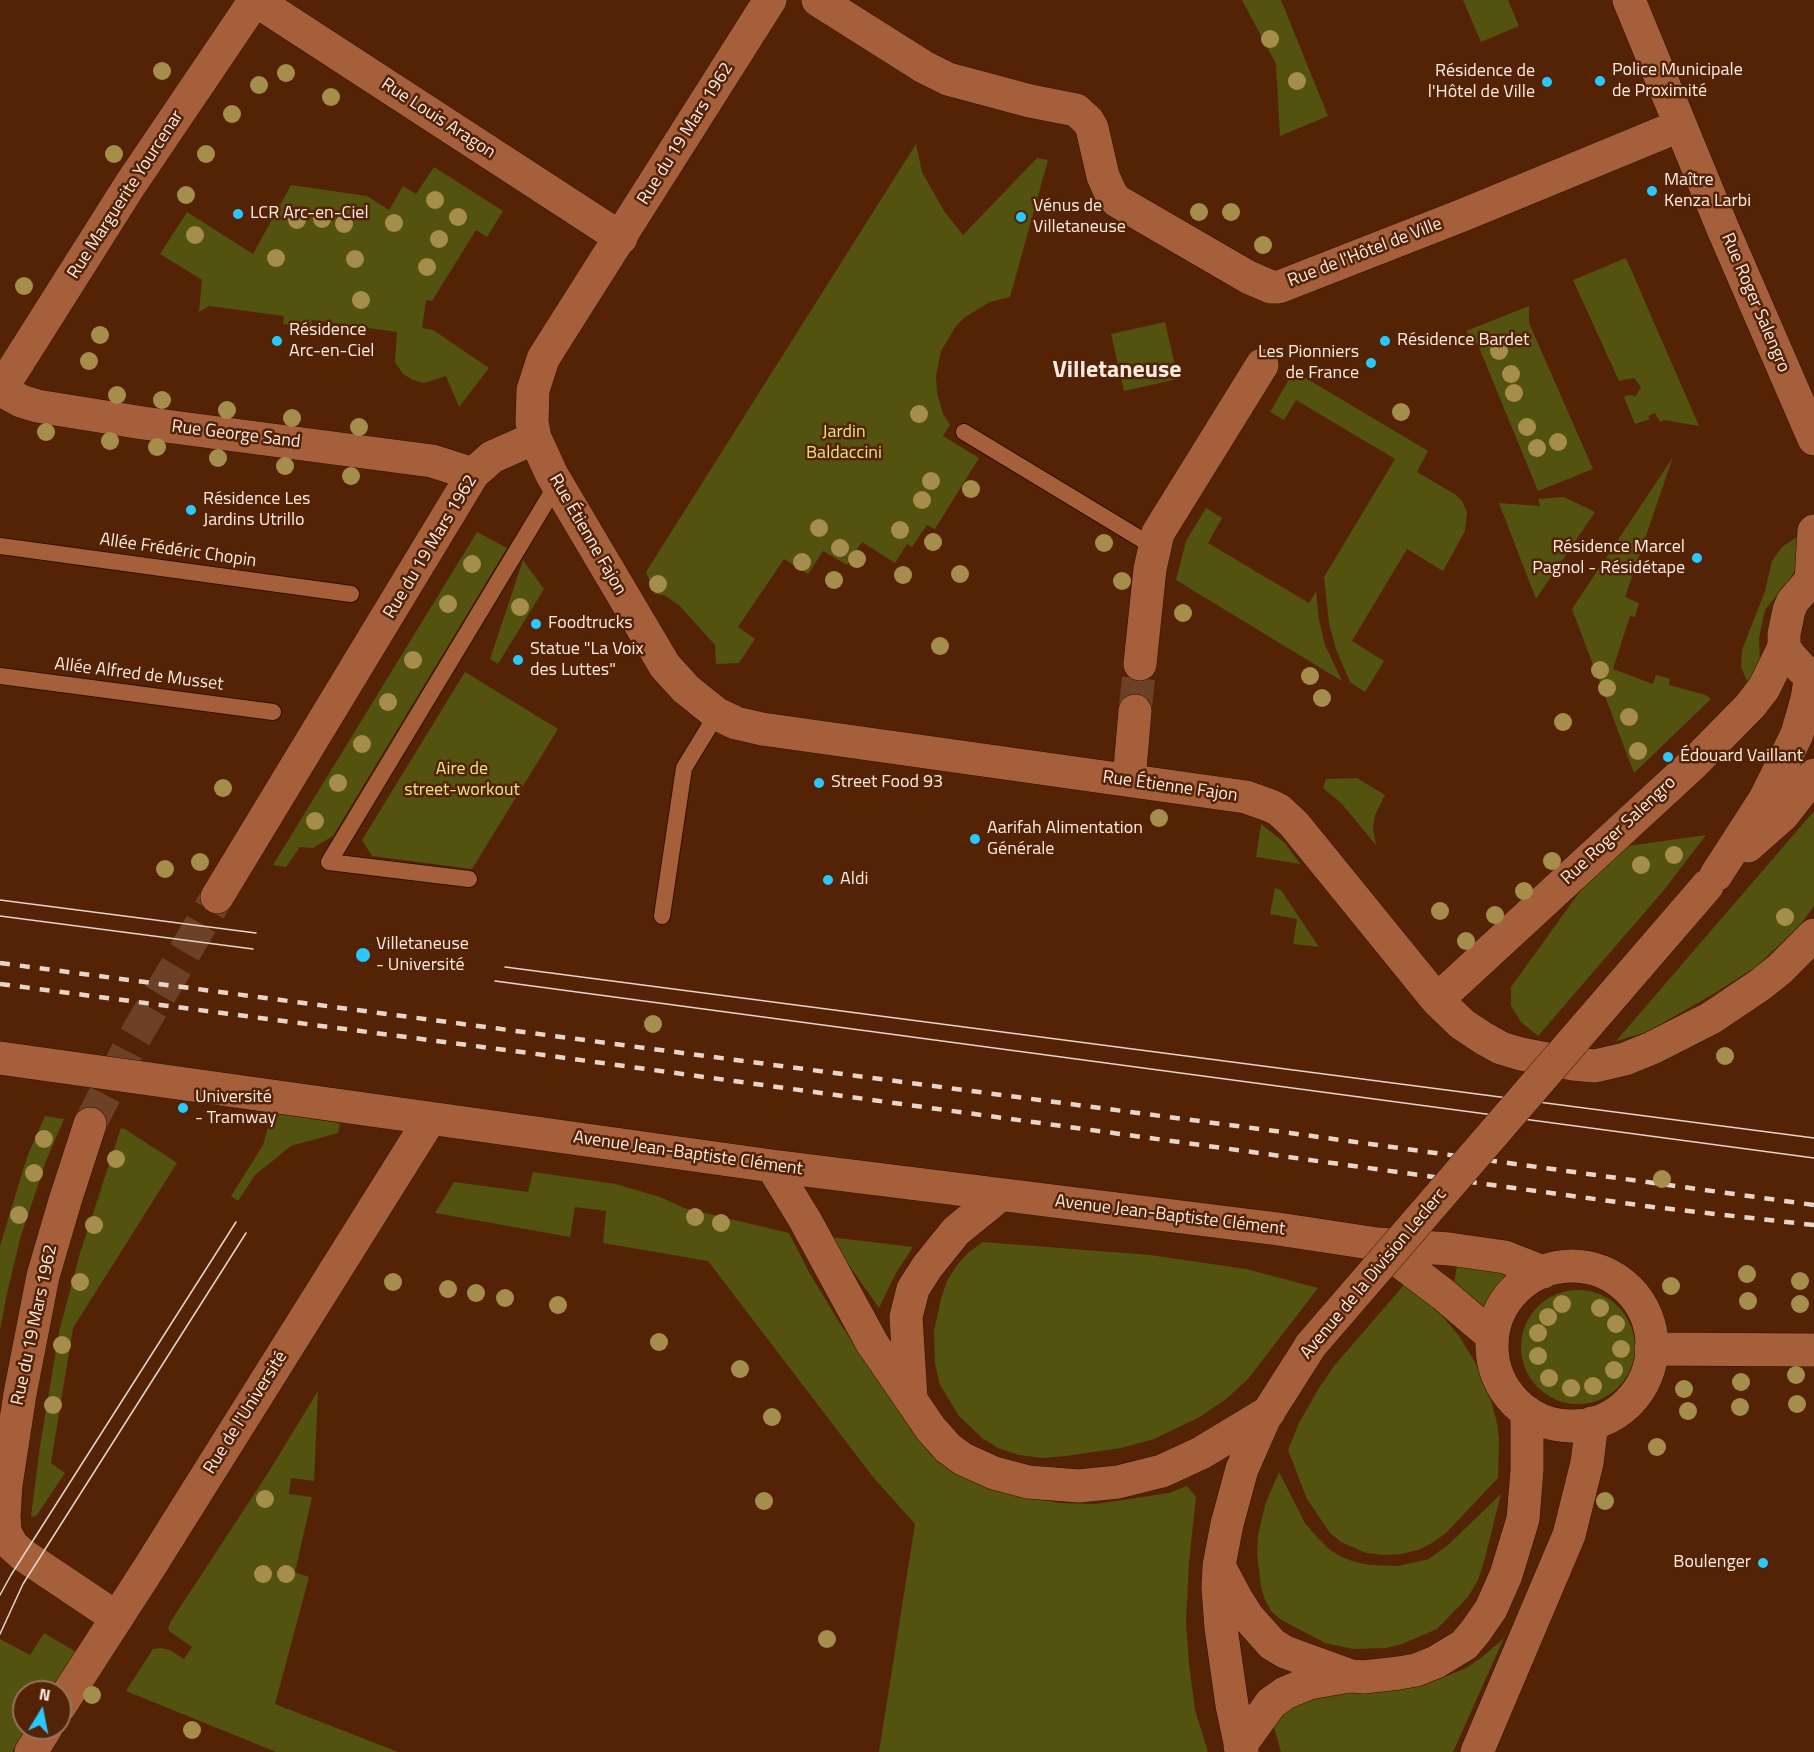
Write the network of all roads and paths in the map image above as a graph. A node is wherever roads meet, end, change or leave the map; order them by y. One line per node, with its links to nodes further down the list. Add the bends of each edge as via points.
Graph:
1 (255, 0): 6 (street, Rue Louis Aragon); 8 (street, Rue Marguerite Yourcenar, via 130,185)
2 (770, 0): 6 (street, Rue du 19 Mars 1962)
3 (818, 0): 5 (street, Rue de l'Hôtel de Ville, via 948,79 1076,110 1092,128 1103,176 1117,201 1271,287 1441,224)
4 (1629, 0): 5 (street, Rue Roger Salengro)
5 (1679, 126): 11 (street, Rue Roger Salengro)
6 (621, 238): 10 (street, Rue du 19 Mars 1962, via 543,359 533,390)
7 (1262, 365): 16 (street, via 1158,533)
8 (0, 391): 12 (street, Rue George Sand, via 37,406 432,461)
9 (964, 432): 16 (lane)
10 (535, 438): 12 (street, Rue du 19 Mars 1962, via 492,457); 13 (street, Rue Étienne Fajon)
11 (1814, 439)
12 (474, 474): 30 (street, Rue du 19 Mars 1962)
13 (557, 484): 25 (street, Rue Étienne Fajon, via 665,666); 28 (lane, via 329,862)
14 (1814, 531): 17 (street)
15 (0, 546): 18 (lane, Allée Frédéric Chopin)
16 (1154, 547): 20 (street)
17 (1812, 581): 19 (street, Rue Roger Salengro, via 1789,610)
18 (351, 594)
19 (1784, 647): 21 (street, via 1796,664); 33 (street, Rue Roger Salengro, via 1764,688 1711,746)
20 (1140, 664)
21 (1812, 675): 29 (street, Avenue de la Division Leclerc, via 1797,734 1766,799)
22 (0, 676): 24 (lane, Allée Alfred de Musset)
23 (1136, 711): 27 (street)
24 (273, 712)
25 (717, 714): 27 (street, Rue Étienne Fajon, via 762,729); 31 (lane, via 684,768)
26 (1814, 775): 29 (street, Avenue de la Division Leclerc, via 1783,815)
27 (1129, 780): 33 (street, Rue Étienne Fajon, via 1246,797 1279,810)
28 (469, 879)
29 (1712, 880): 45 (street, Avenue de la Division Leclerc, bridge, via 1311,1345)
30 (217, 897)
31 (663, 916)
32 (1814, 935): 33 (street, Rue Étienne Fajon, via 1780,969 1710,1018 1652,1048 1606,1064 1573,1064 1501,1048 1462,1024)
33 (1437, 1000)
34 (0, 1058): 35 (street, Avenue Jean-Baptiste Clément)
35 (430, 1119): 37 (street, Avenue Jean-Baptiste Clément); 49 (street, Rue de l'Université)
36 (90, 1124): 49 (street, Rue du 19 Mars 1962, via 41,1286 11,1447 4,1516 5,1532 23,1555)
37 (772, 1166): 38 (street, Avenue Jean-Baptiste Clément); 44 (street, via 872,1343)
38 (999, 1196): 39 (street, Avenue Jean-Baptiste Clément); 44 (street, via 956,1231 913,1290 906,1317)
39 (1377, 1244): 40 (street, Avenue Jean-Baptiste Clément, via 1449,1248 1505,1257); 41 (street, Avenue Jean-Baptiste Clément)
40 (1543, 1272): 41 (street, via 1524,1282 1509,1297); 42 (street, via 1580,1267 1619,1281 1645,1315)
41 (1492, 1336): 46 (street, via 1492,1358 1499,1379)
42 (1651, 1349): 43 (street); 47 (street, via 1643,1382 1630,1400)
43 (1814, 1350)
44 (911, 1398): 45 (street, via 938,1439 963,1458 994,1473 1028,1482 1079,1486 1162,1471 1201,1453)
45 (1269, 1412): 48 (street, Avenue de la Division Leclerc, via 1242,1469)
46 (1527, 1412): 47 (street, via 1559,1424); 50 (street, via 1523,1520 1491,1609 1464,1645 1436,1662 1399,1673)
47 (1592, 1423): 53 (street, via 1587,1463 1569,1535)
48 (1220, 1566): 50 (street, via 1248,1617 1272,1644); 52 (street, Avenue de la Division Leclerc, via 1221,1628)
49 (117, 1618): 51 (street, Rue de l'Université)
50 (1351, 1676): 52 (street, via 1309,1683 1285,1693 1271,1703)
51 (72, 1687)
52 (1241, 1749)
53 (1477, 1752)

